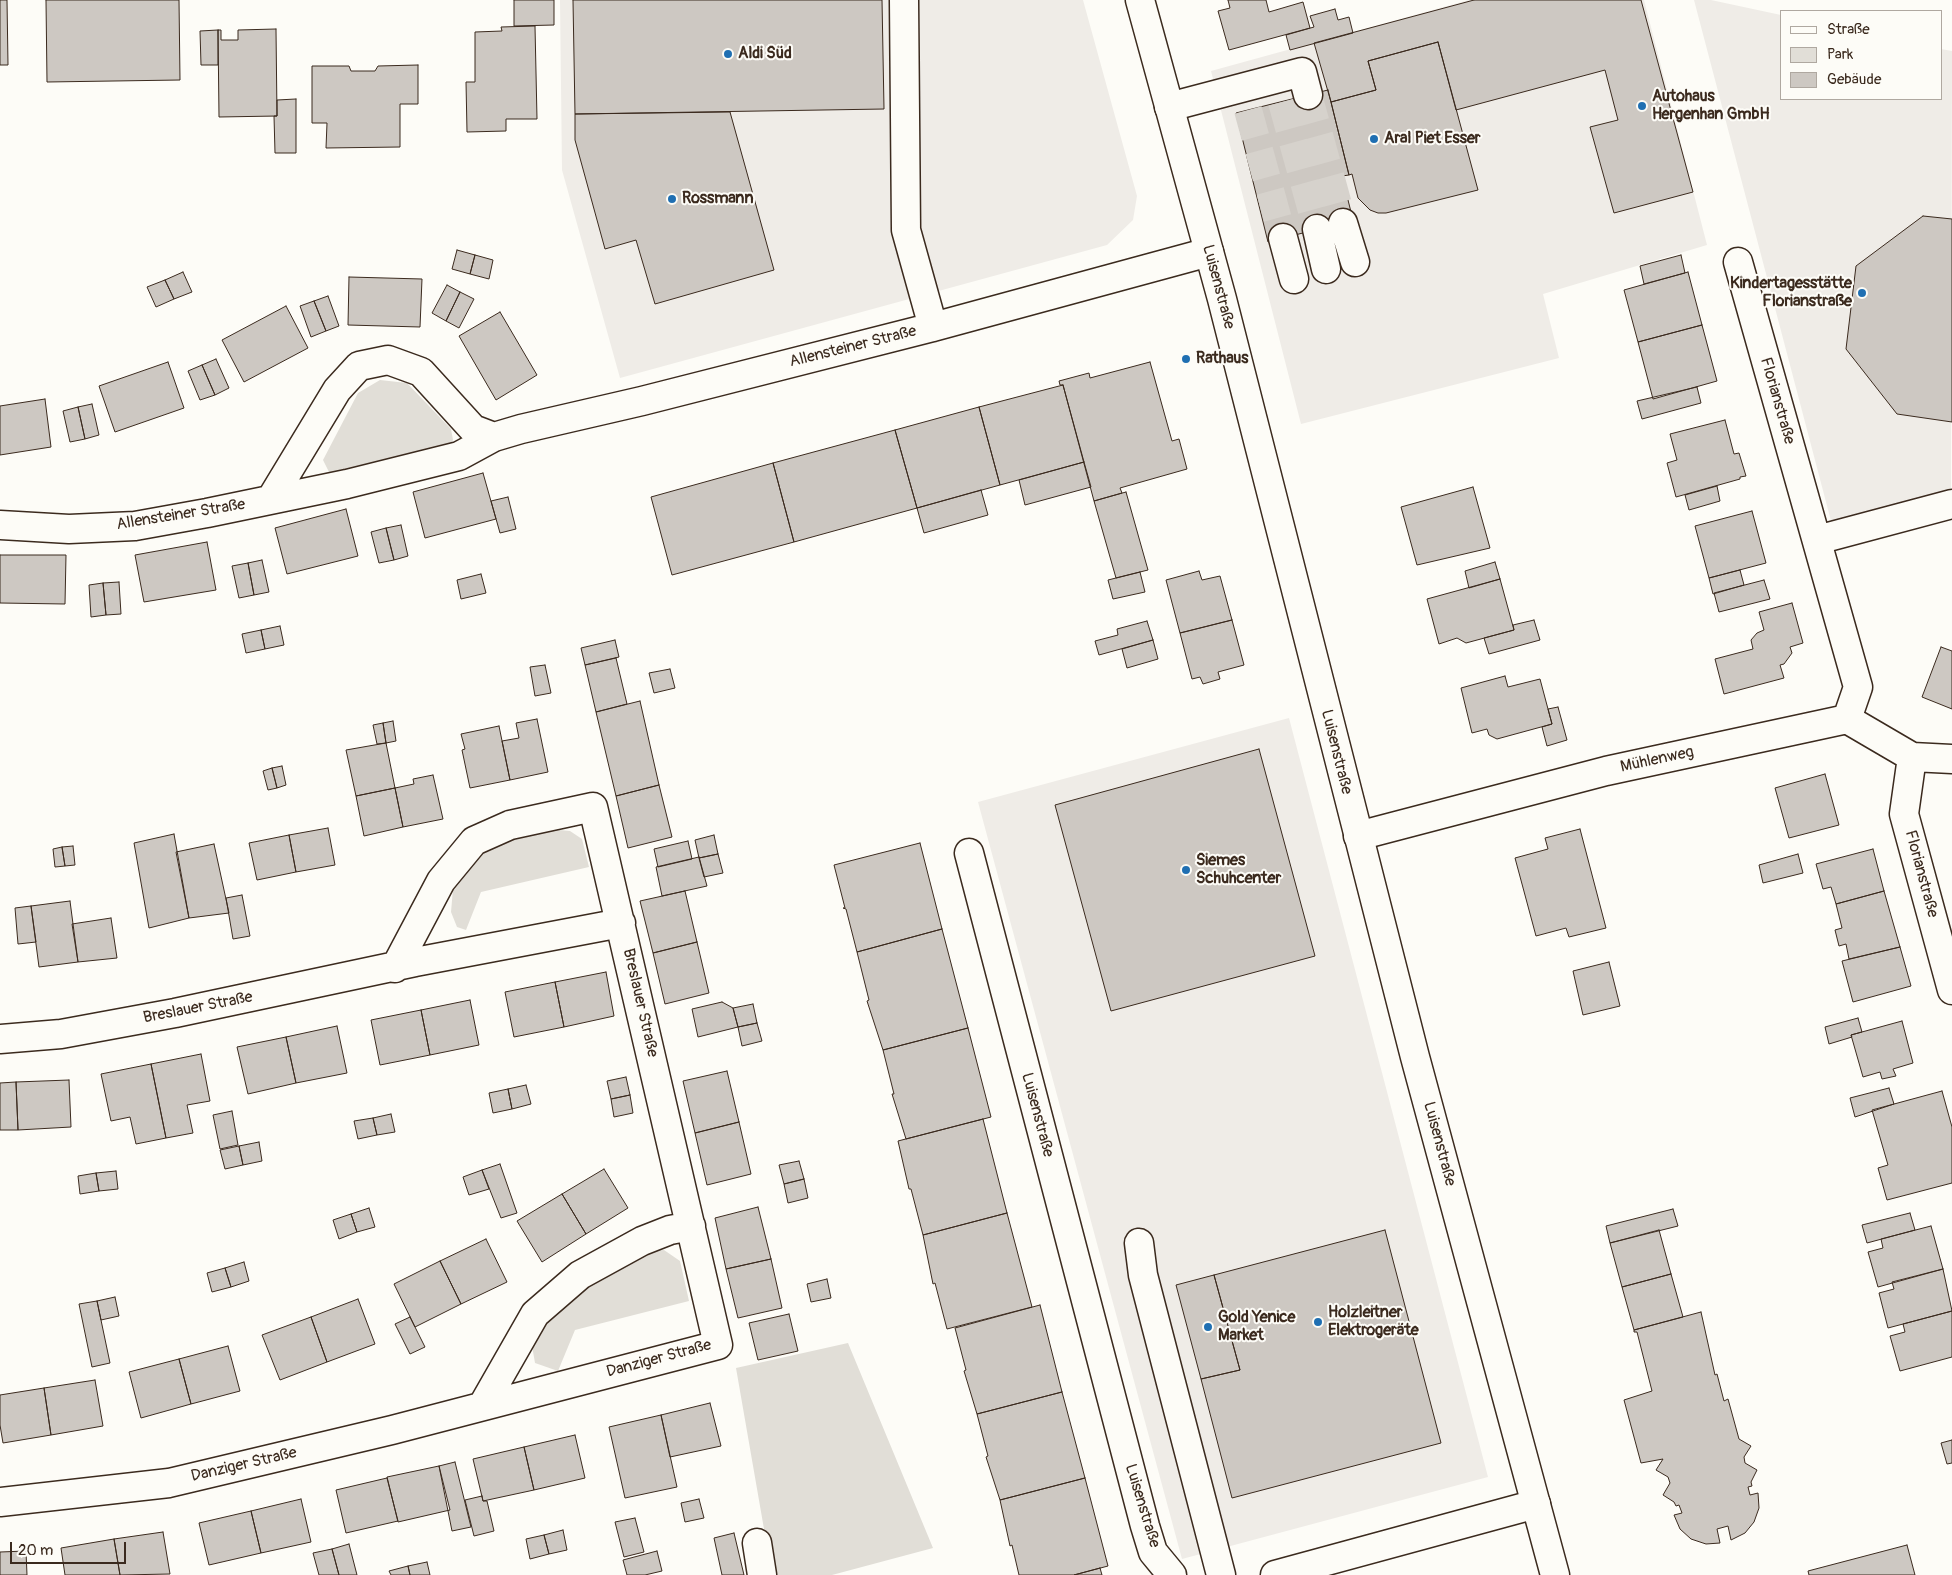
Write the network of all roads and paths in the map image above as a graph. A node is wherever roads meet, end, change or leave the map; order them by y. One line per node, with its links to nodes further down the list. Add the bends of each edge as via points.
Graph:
1 (904, 0): 11 (street, via 906,230)
2 (1140, 0): 4 (street, Luisenstraße)
3 (1308, 95): 4 (street, via 1302,72 1279,91 1245,99)
4 (1170, 107): 6 (street, Luisenstraße)
5 (1283, 238): 10 (street)
6 (1209, 252): 11 (street, Allensteiner Straße); 20 (street, Luisenstraße)
7 (1355, 262): 9 (street, via 1330,226)
8 (1738, 262): 16 (street, Florianstraße)
9 (1326, 269)
10 (1294, 279)
11 (933, 326): 12 (street, Allensteiner Straße)
12 (494, 437): 13 (street, Allensteiner Straße, via 459,456); 13 (street, via 473,428 421,372 388,360 359,366 337,390)
13 (271, 499): 15 (street, Allensteiner Straße, via 135,526 69,529)
14 (1952, 504): 16 (street)
15 (0, 525)
16 (1817, 540): 17 (street, Florianstraße, via 1858,687)
17 (1846, 719): 18 (street); 20 (street, Mühlenweg, via 1606,771)
18 (1912, 757): 19 (street); 24 (street, Florianstraße, via 1904,814)
19 (1952, 759)
20 (1358, 836): 31 (street, Luisenstraße)
21 (969, 852): 34 (street, Luisenstraße, via 1145,1526 1153,1552)
22 (621, 923): 23 (street, Breslauer Straße); 23 (street, Breslauer Straße, via 593,807 584,808 510,825 474,841 441,881); 26 (street, Breslauer Straße)
23 (395, 968): 25 (street, Breslauer Straße, via 80,1030)
24 (1952, 990)
25 (0, 1039)
26 (658, 1084): 27 (street, Danziger Straße)
27 (691, 1226): 29 (street, via 642,1241 580,1275 535,1314); 29 (street, Danziger Straße, via 718,1345)
28 (1140, 1243): 35 (street, via 1143,1275)
29 (483, 1405): 30 (street, Danziger Straße, via 169,1483)
30 (0, 1502)
31 (1536, 1504): 36 (street); 37 (street, Luisenstraße)
32 (758, 1543): 33 (street)
33 (762, 1575)
34 (1172, 1575)
35 (1221, 1575)
36 (1275, 1575)
37 (1555, 1575)

